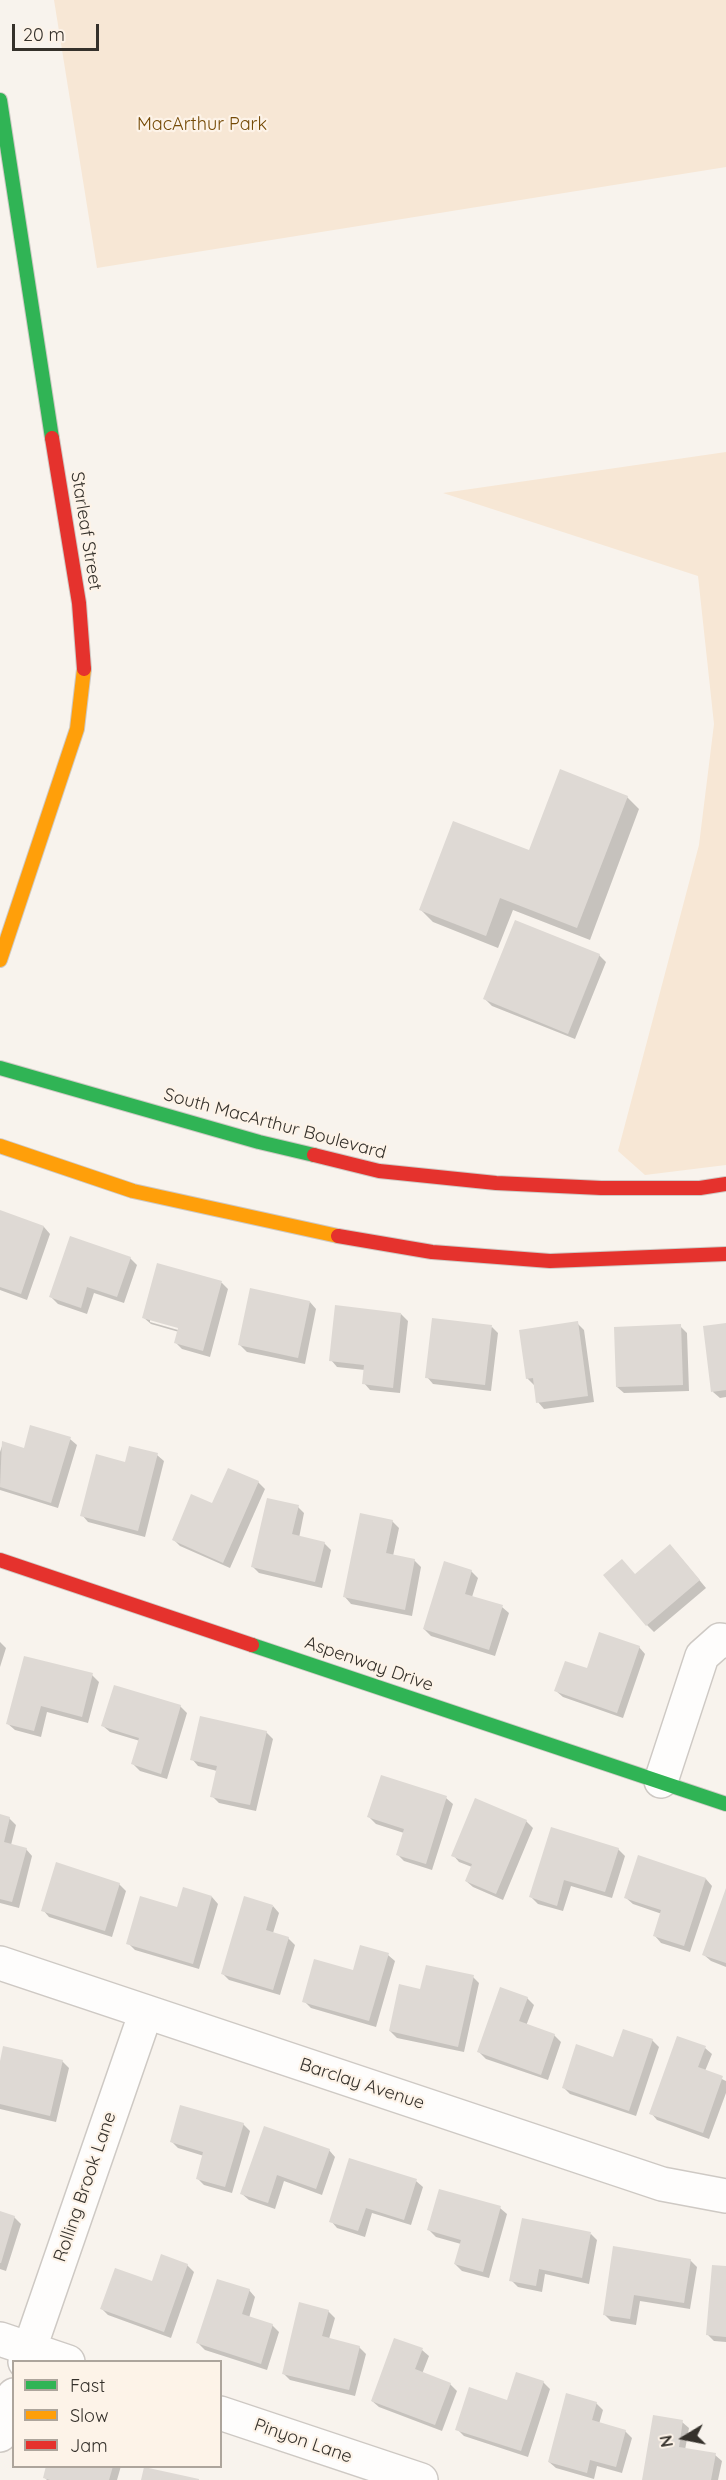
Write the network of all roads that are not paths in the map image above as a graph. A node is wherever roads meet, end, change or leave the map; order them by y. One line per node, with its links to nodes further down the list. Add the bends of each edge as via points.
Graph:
1 (0, 100): 2 (street, Starleaf Street, via 79,603 84,665 77,729)
2 (0, 960)
3 (0, 1068): 5 (street, South MacArthur Boulevard, via 259,1142 380,1171 496,1183 601,1188 700,1188)
4 (0, 1146): 6 (street, via 133,1191 312,1231 432,1252 550,1261)
5 (726, 1184)
6 (726, 1254)
7 (0, 1560): 9 (street, Aspenway Drive)
8 (726, 1641): 9 (street, via 720,1640 702,1656)
9 (661, 1781): 10 (street, Aspenway Drive)
10 (726, 1804)
11 (0, 1963): 12 (street, Barclay Avenue)
12 (146, 2012): 13 (street, Barclay Avenue, via 662,2184); 14 (street, Rolling Brook Lane)
13 (726, 2196)
14 (18, 2349): 15 (street)
15 (64, 2360)
16 (12, 2401): 18 (street)
17 (222, 2414): 19 (street, Pinyon Lane)
18 (0, 2435)
19 (421, 2480)

